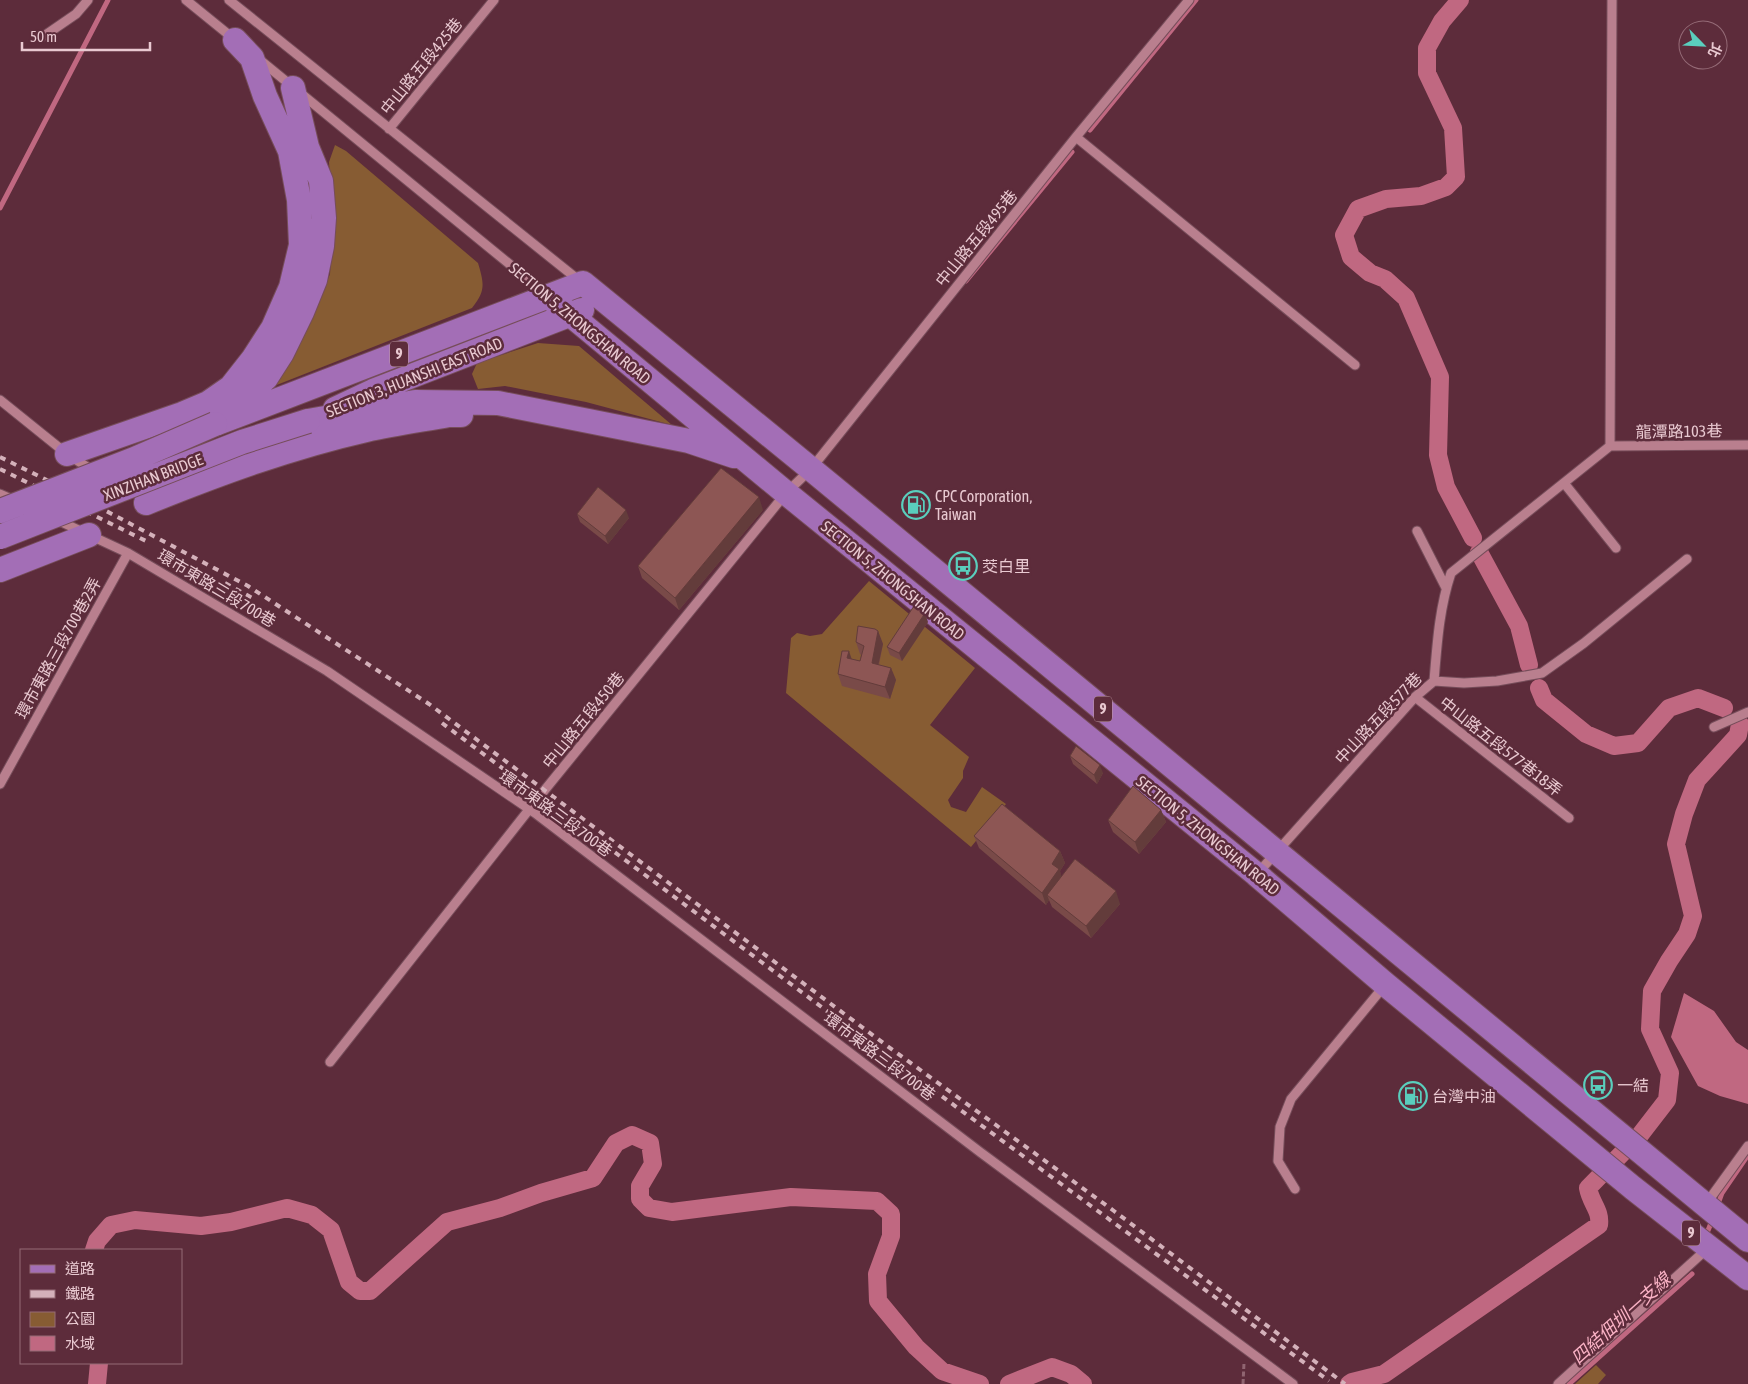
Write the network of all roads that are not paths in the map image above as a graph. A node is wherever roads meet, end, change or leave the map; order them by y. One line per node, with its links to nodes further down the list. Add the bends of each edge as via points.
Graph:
1 (88, 0): 7 (street, via 76,14)
2 (186, 0): 8 (street, SECTION 5, ZHONGSHAN ROAD)
3 (229, 0): 10 (street, SECTION 5, ZHONGSHAN ROAD)
4 (494, 0): 10 (street, 中山路五段425巷)
5 (1189, 0): 11 (street, 中山路五段495巷)
6 (1612, 0): 22 (street)
7 (44, 36)
8 (235, 40): 9 (street, SECTION 5, ZHONGSHAN ROAD); 23 (main road, via 252,58 290,151 299,200 301,245 290,287 273,328 231,387 182,414)
9 (293, 88): 13 (street, SECTION 5, ZHONGSHAN ROAD); 20 (main road, via 307,147 321,181 324,218 315,280 282,353 266,378)
10 (389, 129): 12 (street, SECTION 5, ZHONGSHAN ROAD)
11 (1076, 137): 16 (street); 25 (street, 中山路五段495巷)
12 (583, 283): 13 (main road, SECTION 3, HUANSHI EAST ROAD / 9); 14 (main road, SECTION 5, ZHONGSHAN ROAD / 9)
13 (549, 297): 15 (main road, SECTION 5, ZHONGSHAN ROAD / 9); 20 (main road, SECTION 3, HUANSHI EAST ROAD / 9)
14 (605, 302): 15 (main road, SECTION 3, HUANSHI EAST ROAD / 9); 25 (main road, SECTION 5, ZHONGSHAN ROAD / 9)
15 (570, 315): 19 (main road, SECTION 3, HUANSHI EAST ROAD / 9, via 372,391); 24 (main road, SECTION 5, ZHONGSHAN ROAD / 9)
16 (1355, 364)
17 (0, 400): 23 (street)
18 (557, 415): 19 (main road, via 498,403 414,402); 24 (main road, via 689,441); 29 (main road, via 449,415 366,430)
19 (308, 421): 33 (main road, XINZIHAN BRIDGE / 9, bridge, via 242,442)
20 (215, 424): 30 (main road, XINZIHAN BRIDGE / 9, bridge)
21 (1748, 445): 22 (street, 龍潭路103巷)
22 (1610, 446): 26 (street, 中山路五段577巷)
23 (66, 454): 29 (street)
24 (749, 462): 27 (main road, SECTION 5, ZHONGSHAN ROAD / 9)
25 (811, 469): 27 (street, 中山路五段495巷); 46 (main road, SECTION 5, ZHONGSHAN ROAD / 9)
26 (1564, 483): 34 (street); 38 (street, 中山路五段577巷, via 1451,574)
27 (786, 493): 44 (street, 中山路五段450巷); 47 (main road, SECTION 5, ZHONGSHAN ROAD / 9)
28 (0, 494): 32 (street, 環市東路三段700巷)
29 (138, 498)
30 (0, 512)
31 (1417, 532): 38 (street)
32 (90, 535): 35 (street, 環市東路三段700巷); 37 (main road)
33 (0, 537)
34 (1616, 548)
35 (128, 553): 43 (street, 環市東路三段700巷2弄); 44 (street, 環市東路三段700巷, via 327,671)
36 (1687, 558): 39 (street, via 1584,643 1542,673 1464,683)
37 (0, 570)
38 (1446, 588): 39 (street, 中山路五段577巷)
39 (1434, 681): 40 (street, 中山路五段577巷)
40 (1415, 697): 45 (street, 中山路五段577巷18弄); 46 (street, 中山路五段577巷)
41 (1748, 712): 42 (street)
42 (1714, 727)
43 (0, 784)
44 (529, 809): 49 (street, 中山路五段450巷); 56 (street, 環市東路三段700巷, via 980,1152)
45 (1569, 818)
46 (1276, 852): 47 (street, 中山路五段577巷); 52 (main road, SECTION 5, ZHONGSHAN ROAD / 9)
47 (1256, 874): 48 (main road, SECTION 5, ZHONGSHAN ROAD / 9)
48 (1386, 984): 51 (street, via 1290,1099 1280,1127 1278,1161); 54 (main road, SECTION 5, ZHONGSHAN ROAD / 9)
49 (330, 1062)
50 (1748, 1146): 52 (street)
51 (1295, 1188)
52 (1705, 1206): 53 (main road, 9)
53 (1748, 1240)
54 (1709, 1247): 55 (main road, 9); 57 (street)
55 (1748, 1278)
56 (1293, 1384)
57 (1558, 1384)

